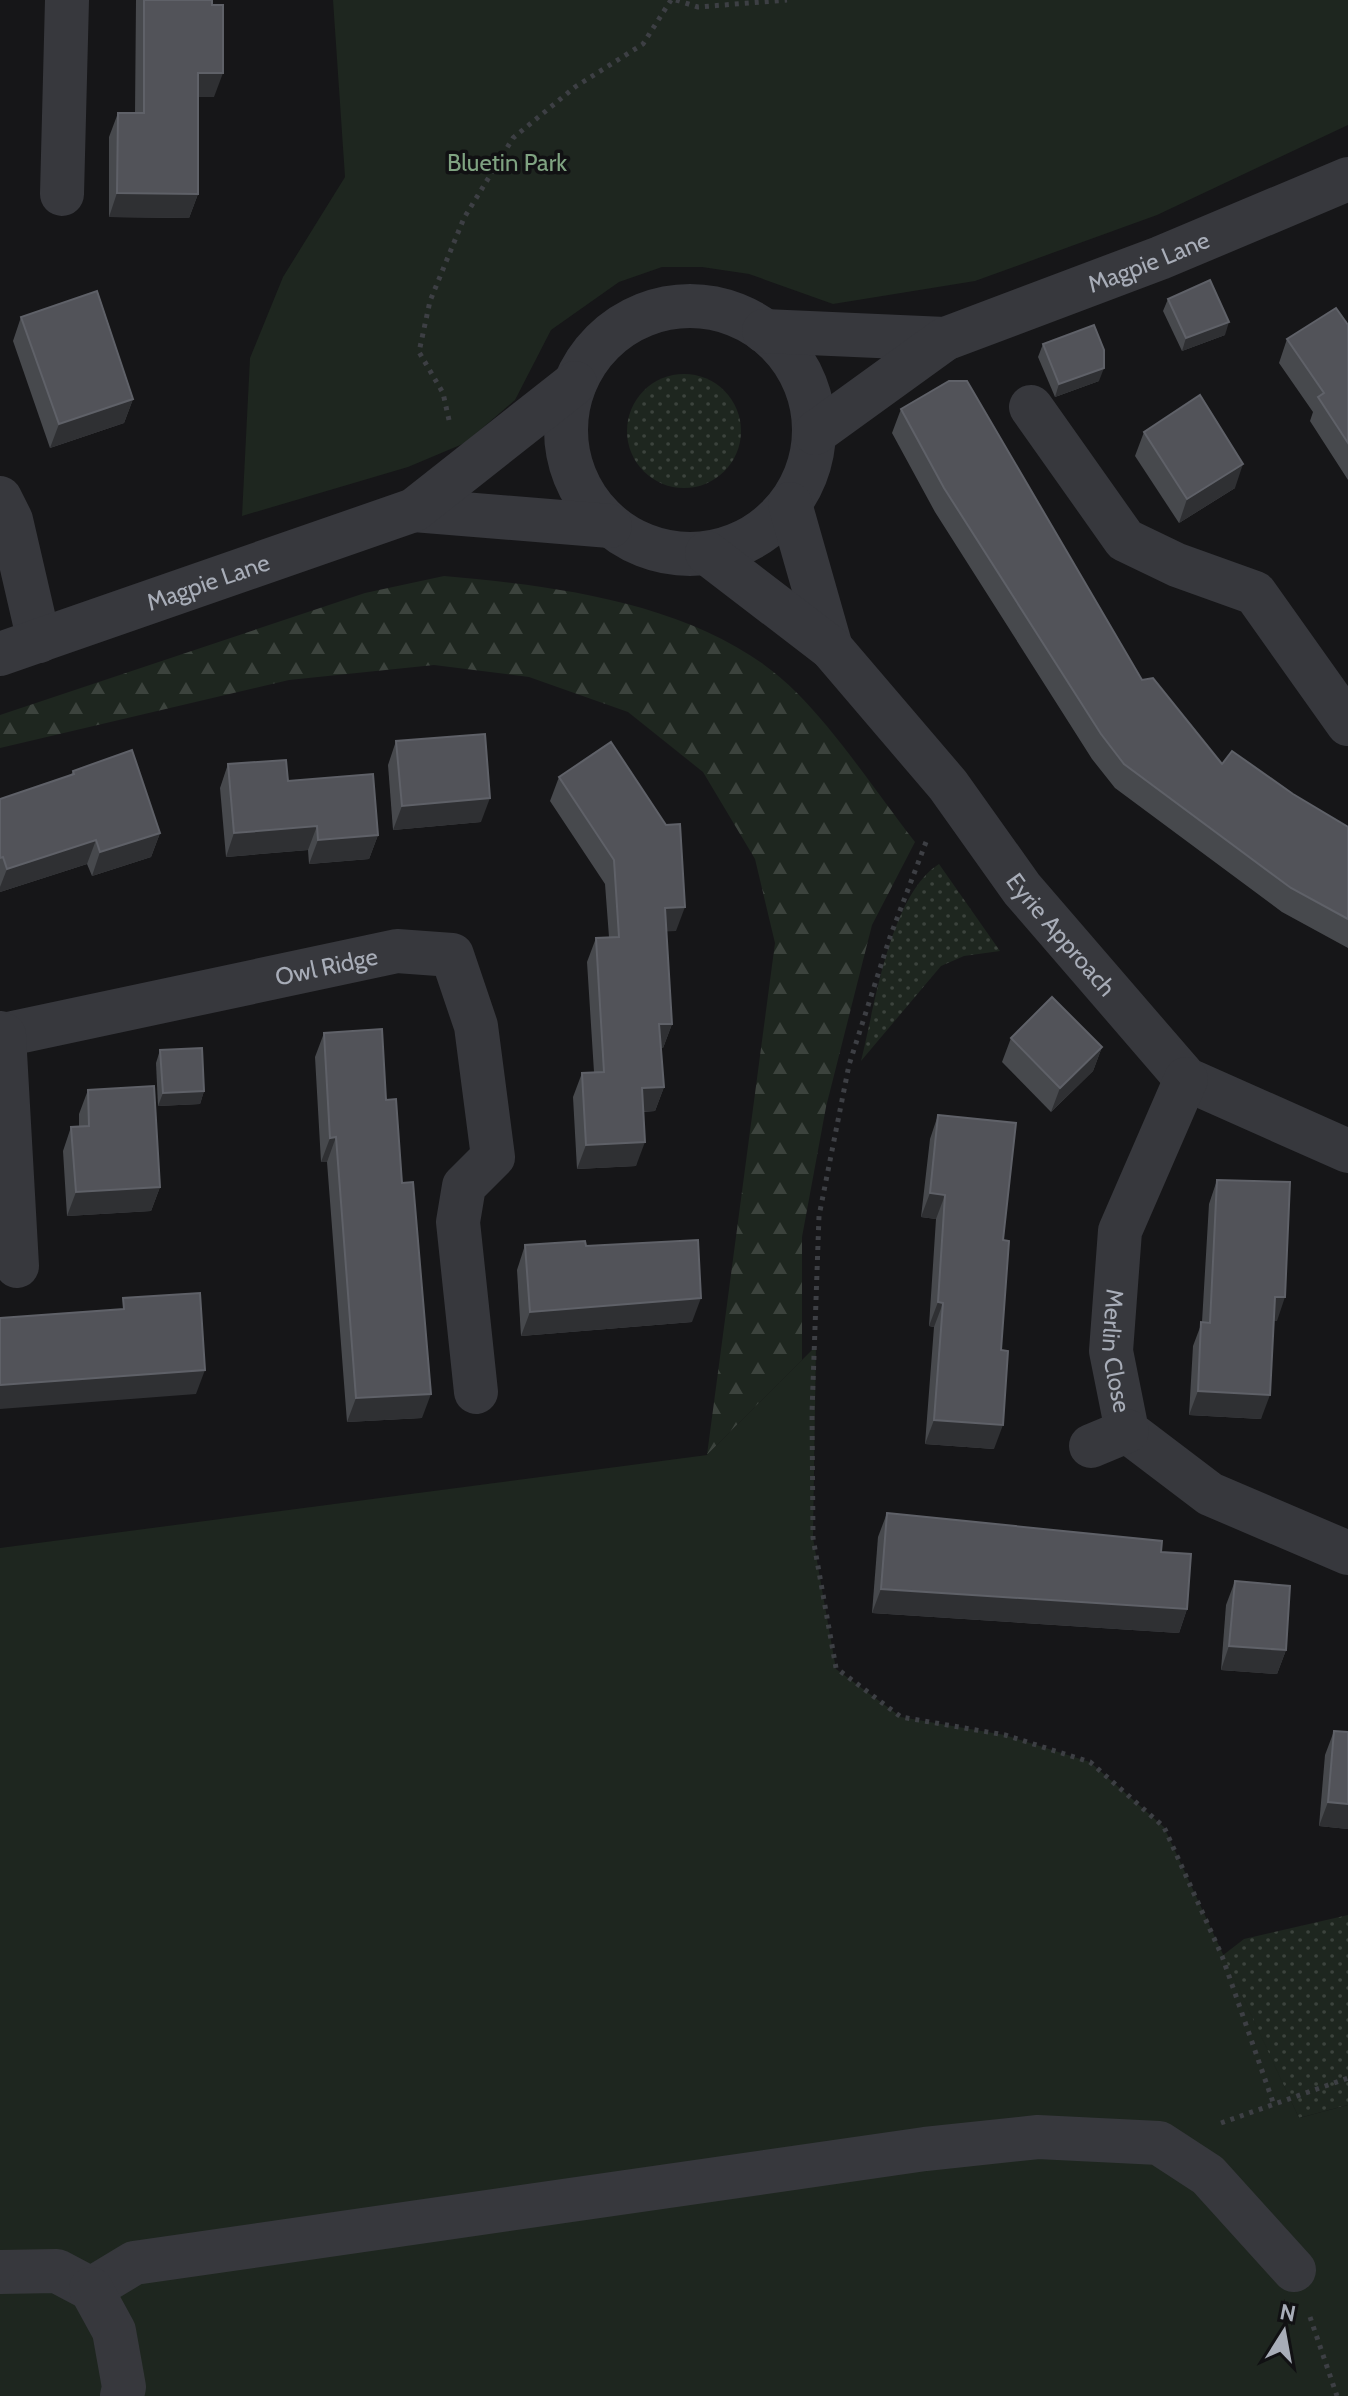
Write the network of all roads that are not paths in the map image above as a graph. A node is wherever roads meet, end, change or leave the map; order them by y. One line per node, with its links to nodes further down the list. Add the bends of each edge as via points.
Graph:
1 (67, 0): 3 (street)
2 (1348, 179): 5 (street, Magpie Lane, via 1160,258)
3 (62, 194)
4 (764, 331): 5 (street, Magpie Lane); 6 (street, via 713,308 657,311 607,338); 8 (street, via 802,376)
5 (945, 339): 8 (street, Magpie Lane)
6 (575, 383): 11 (street, Magpie Lane); 12 (street, via 566,421 569,460 585,496)
7 (1031, 407): 16 (street, via 1125,540 1255,593)
8 (815, 433): 10 (street, via 808,471)
9 (0, 498): 14 (street, via 11,520)
10 (790, 504): 13 (street, via 760,533); 15 (street, Eyrie Approach)
11 (414, 510): 12 (street, Magpie Lane); 14 (street, Magpie Lane)
12 (610, 526): 13 (street, via 653,548)
13 (707, 553): 15 (street, Eyrie Approach)
14 (20, 648)
15 (831, 648): 18 (street, Eyrie Approach, via 948,785 1022,889)
16 (1348, 724)
17 (2, 1034): 20 (street); 21 (street, Owl Ridge, via 397,951 452,955 476,1026 493,1157 464,1186 458,1222)
18 (1186, 1079): 19 (street, Eyrie Approach); 22 (street, Merlin Close, via 1120,1231 1109,1439 1210,1494)
19 (1348, 1151)
20 (17, 1266)
21 (476, 1392)
22 (1348, 1553)
23 (1294, 2270): 25 (street, via 1208,2175 1159,2143 1038,2137 134,2263)
24 (0, 2272): 25 (street, via 57,2271)
25 (91, 2289): 26 (street, via 114,2331)
26 (122, 2396)

